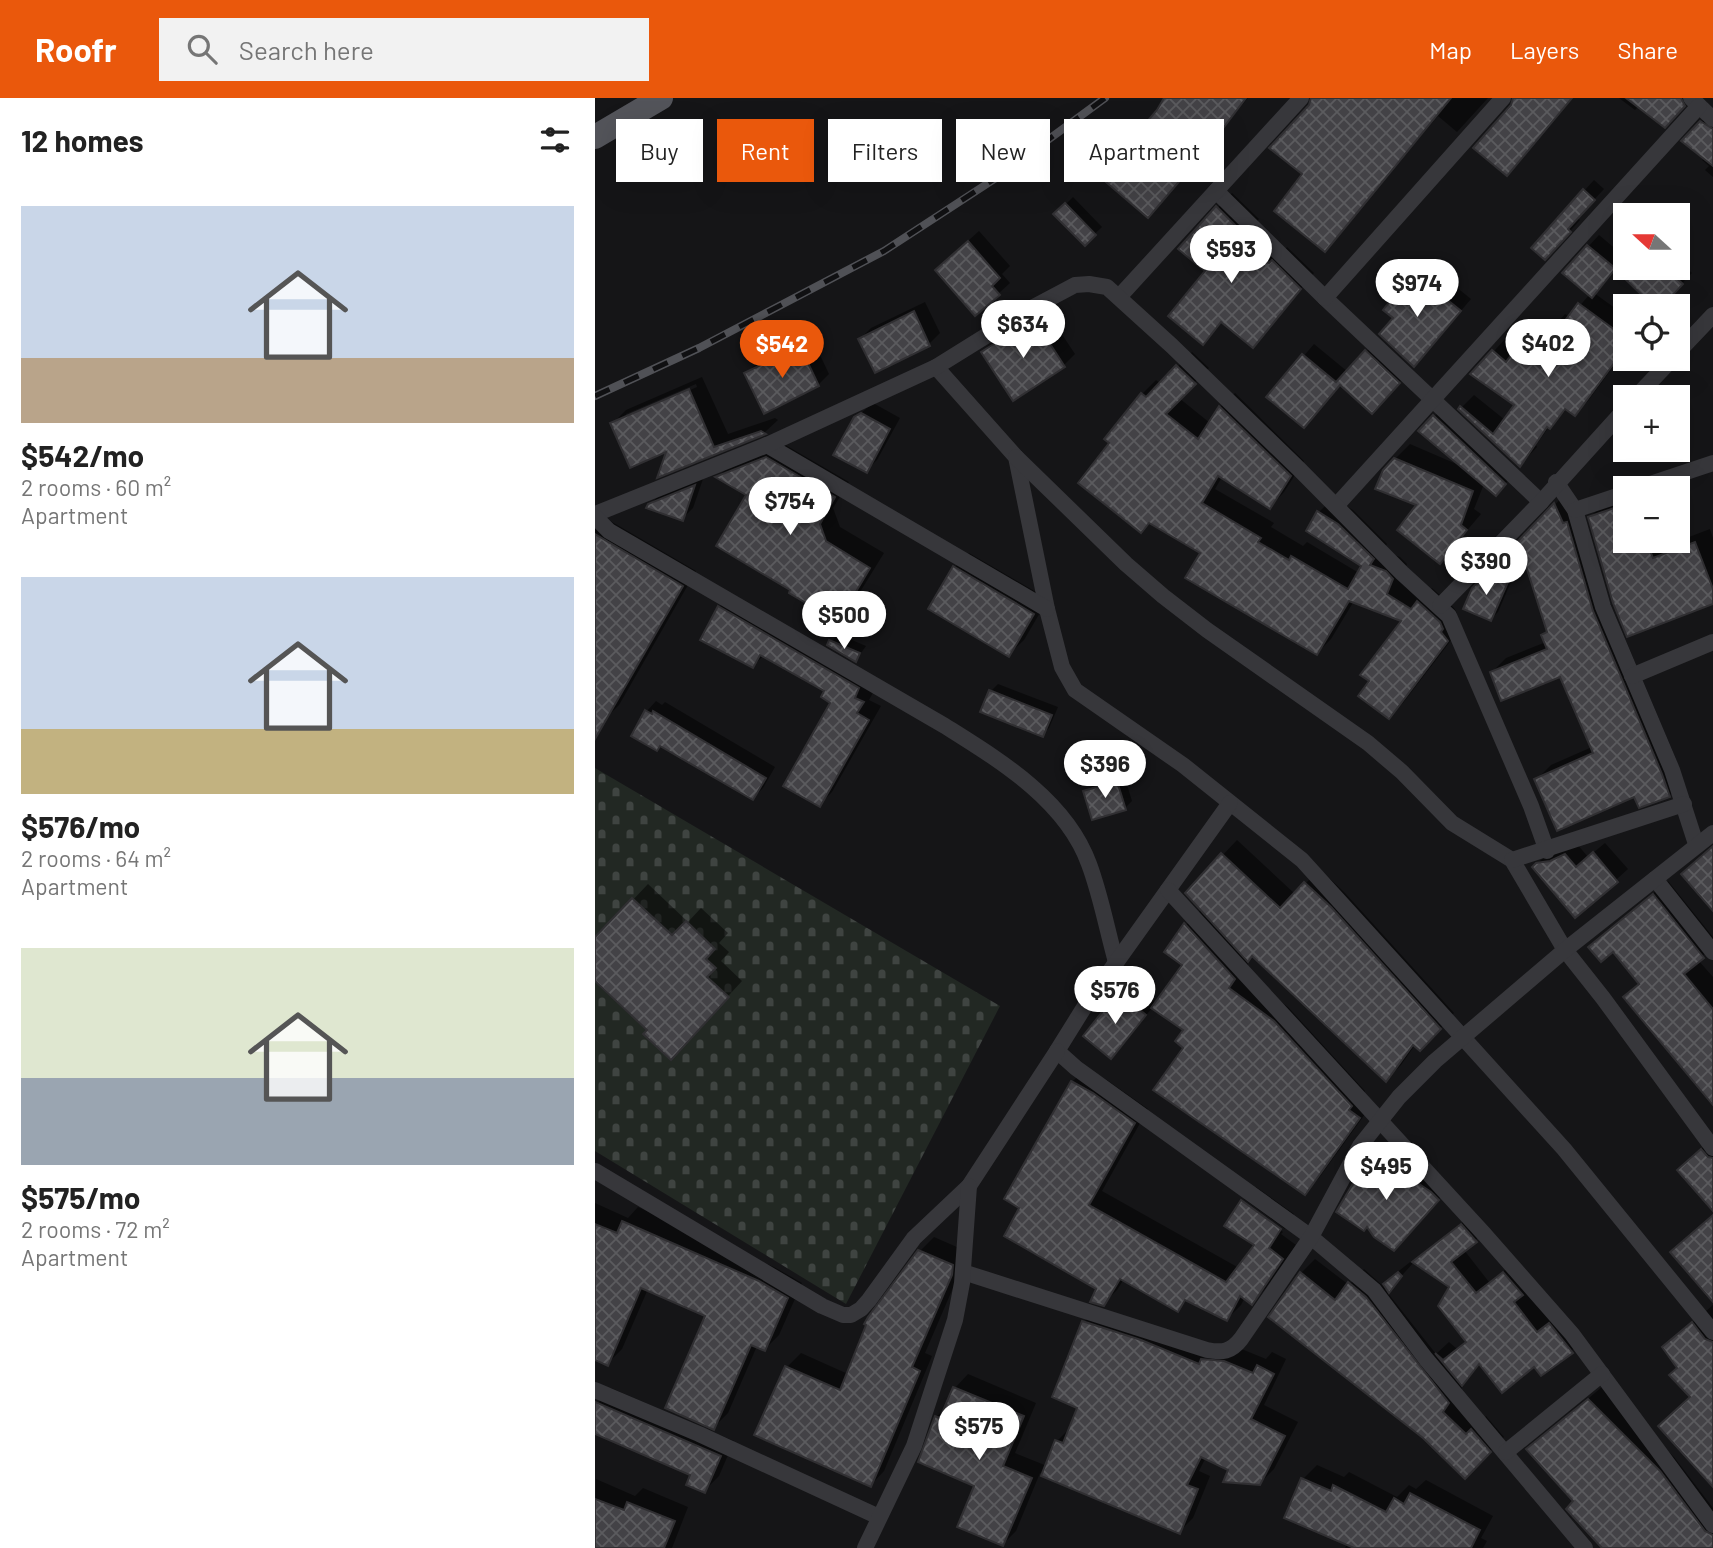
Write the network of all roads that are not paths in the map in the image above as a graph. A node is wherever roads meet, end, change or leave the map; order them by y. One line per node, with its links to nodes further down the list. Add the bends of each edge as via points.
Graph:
1 (661, 98): 6 (main road)
2 (1301, 98): 7 (street)
3 (1503, 98): 9 (street)
4 (1695, 102): 5 (street); 15 (street)
5 (1713, 119)
6 (595, 136)
7 (1216, 191): 8 (street); 9 (street)
8 (1119, 297): 12 (street, via 1107,287 1075,285); 24 (street)
9 (1325, 298): 15 (street)
10 (1713, 315): 11 (street)
11 (1690, 339)
12 (936, 367): 17 (street); 18 (street)
13 (1661, 371): 14 (street)
14 (1647, 385)
15 (1432, 401): 23 (street); 24 (street)
16 (1613, 422): 21 (street)
17 (767, 445): 26 (street); 28 (street)
18 (1016, 457): 28 (street); 36 (street, via 1163,596 1368,743 1453,823)
19 (1713, 463): 20 (street)
20 (1675, 476)
21 (1556, 482): 23 (street); 25 (street)
22 (1613, 497): 25 (street)
23 (1541, 502): 27 (street)
24 (1336, 506): 27 (street)
25 (1575, 510): 30 (street, via 1602,607)
26 (595, 516): 41 (street, via 609,531 945,726 1022,779 1052,806 1079,841)
27 (1440, 606): 35 (street, via 1456,628)
28 (1047, 610): 31 (street, via 1062,667 1075,690)
29 (1713, 642): 30 (street)
30 (1632, 676): 32 (street)
31 (1230, 803): 38 (street); 42 (street, via 1302,860)
32 (1684, 804): 34 (street); 35 (street)
33 (1713, 833): 34 (street)
34 (1696, 844): 37 (street)
35 (1547, 851): 36 (street)
36 (1512, 860): 39 (street)
37 (1655, 879): 39 (street); 40 (street)
38 (1168, 890): 41 (street); 44 (street)
39 (1565, 950): 42 (street); 45 (street)
40 (1713, 951)
41 (1117, 962): 43 (street)
42 (1464, 1037): 44 (street, via 1399,1097); 50 (street, via 1564,1149)
43 (1056, 1051): 47 (street); 48 (street)
44 (1379, 1122): 48 (street, via 1360,1146); 51 (street, via 1494,1244)
45 (1713, 1148)
46 (595, 1171): 47 (street, via 801,1295 843,1315 861,1309 914,1238)
47 (969, 1186): 49 (street)
48 (1311, 1237): 49 (street, via 1241,1339 1224,1352 1169,1339); 53 (street, via 1374,1290)
49 (963, 1272): 54 (street, via 955,1320 925,1415)
50 (1713, 1332)
51 (1602, 1374): 53 (street); 55 (street)
52 (596, 1393): 54 (street, via 699,1434)
53 (1506, 1452): 57 (street)
54 (879, 1517): 56 (street)
55 (1713, 1525)
56 (865, 1548)
57 (1585, 1548)

